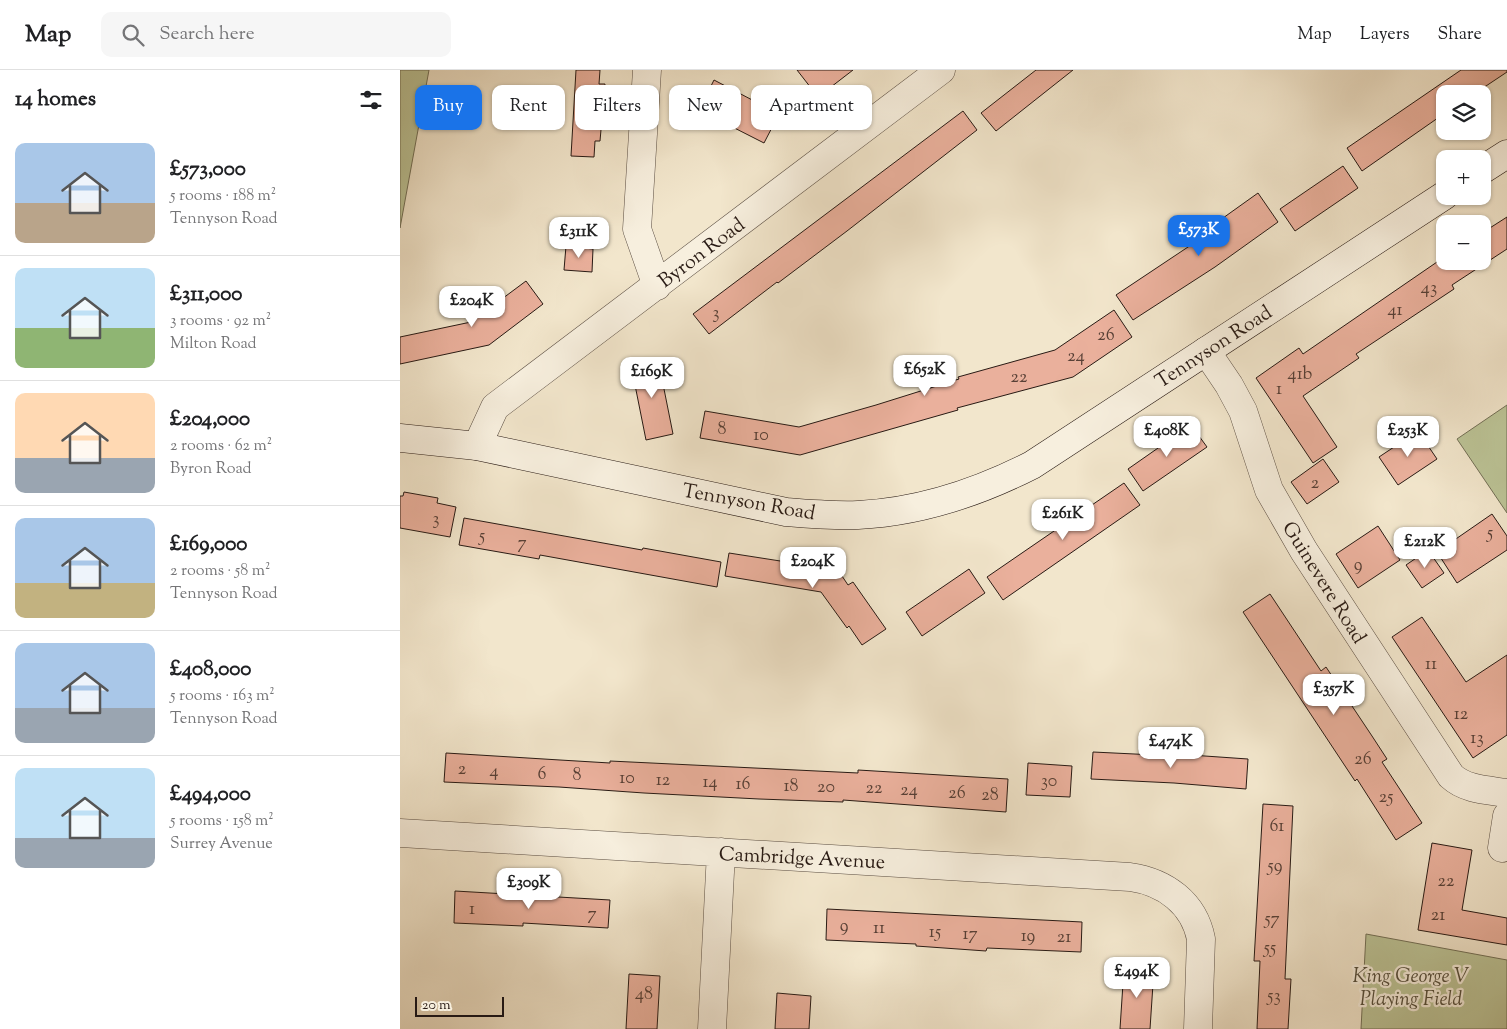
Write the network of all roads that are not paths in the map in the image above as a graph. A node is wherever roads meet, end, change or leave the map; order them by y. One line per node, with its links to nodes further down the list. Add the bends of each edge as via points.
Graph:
1 (647, 70): 6 (street, via 637,229)
2 (941, 70): 6 (street, Byron Road)
3 (1507, 154): 4 (street)
4 (1491, 164)
5 (1436, 201): 7 (street, Tennyson Road)
6 (657, 286): 9 (street, Byron Road, via 495,407)
7 (1206, 351): 9 (street, Tennyson Road, via 1032,465 1000,482 930,505 894,512 822,515 786,512); 10 (street, Guinevere Road, via 1243,412 1268,490 1304,551 1451,776 1466,786)
8 (400, 438): 9 (street, Tennyson Road)
9 (477, 446)
10 (1507, 792)
11 (1507, 816): 13 (street)
12 (400, 833): 14 (street, Cambridge Avenue)
13 (1502, 848)
14 (721, 852): 15 (street); 16 (street, Cambridge Avenue, via 1144,879 1164,888 1182,902 1199,929)
15 (712, 1029)
16 (1198, 1029)

